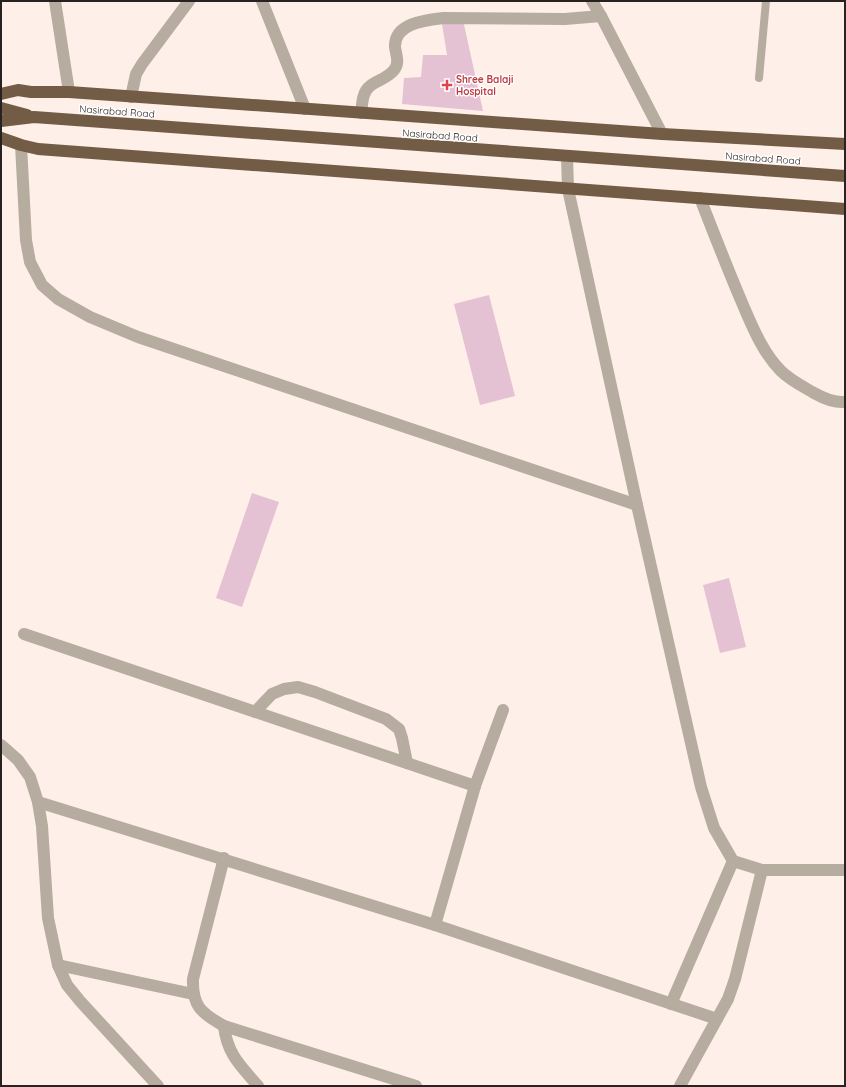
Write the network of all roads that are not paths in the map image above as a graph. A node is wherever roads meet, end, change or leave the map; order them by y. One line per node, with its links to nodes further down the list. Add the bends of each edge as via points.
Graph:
1 (55, 1): 8 (street)
2 (189, 1): 10 (street, via 142,64 136,74)
3 (262, 1): 12 (street)
4 (592, 1): 6 (street)
5 (766, 1): 7 (lane)
6 (601, 16): 13 (street, via 557,19 443,18 412,24 396,39 397,66 393,72 366,90); 16 (street)
7 (760, 78)
8 (68, 92): 9 (highway, via 18,90); 10 (highway)
9 (1, 94)
10 (131, 97): 12 (highway)
11 (1, 108): 14 (highway, Nasirabad Road)
12 (305, 109): 13 (highway)
13 (361, 113): 16 (highway)
14 (34, 117): 15 (highway, Nasirabad Road); 20 (highway, Nasirabad Road)
15 (1, 121)
16 (662, 134): 18 (highway)
17 (1, 138): 19 (highway)
18 (845, 144)
19 (21, 145): 22 (highway); 26 (street, via 26,240 30,262 42,285 58,299 90,317 138,337)
20 (567, 156): 21 (highway, Nasirabad Road); 22 (street)
21 (845, 176)
22 (568, 189): 23 (highway); 26 (street)
23 (700, 198): 24 (highway); 25 (street, via 731,277 769,357 796,383 825,399)
24 (845, 209)
25 (843, 405)
26 (637, 505): 35 (street, via 702,787 714,828)
27 (24, 634): 29 (street)
28 (503, 710): 32 (street)
29 (255, 712): 31 (street); 31 (street, via 272,694 284,689 298,687 315,692 386,719 398,729)
30 (1, 745): 33 (street, via 18,760 30,777)
31 (407, 763): 32 (street)
32 (476, 786): 38 (street)
33 (38, 802): 34 (street); 39 (street, via 48,918)
34 (224, 858): 38 (street); 40 (street, via 193,979)
35 (733, 860): 36 (street); 41 (street)
36 (762, 870): 37 (street); 42 (street, via 735,979)
37 (845, 870)
38 (435, 925): 41 (street)
39 (58, 965): 40 (street); 44 (street, via 67,985 80,1001)
40 (193, 994): 43 (street, via 199,1008)
41 (671, 1004): 42 (street)
42 (717, 1019): 47 (street)
43 (224, 1026): 45 (street, via 229,1050); 46 (street)
44 (158, 1086)
45 (258, 1086)
46 (416, 1086)
47 (680, 1086)

